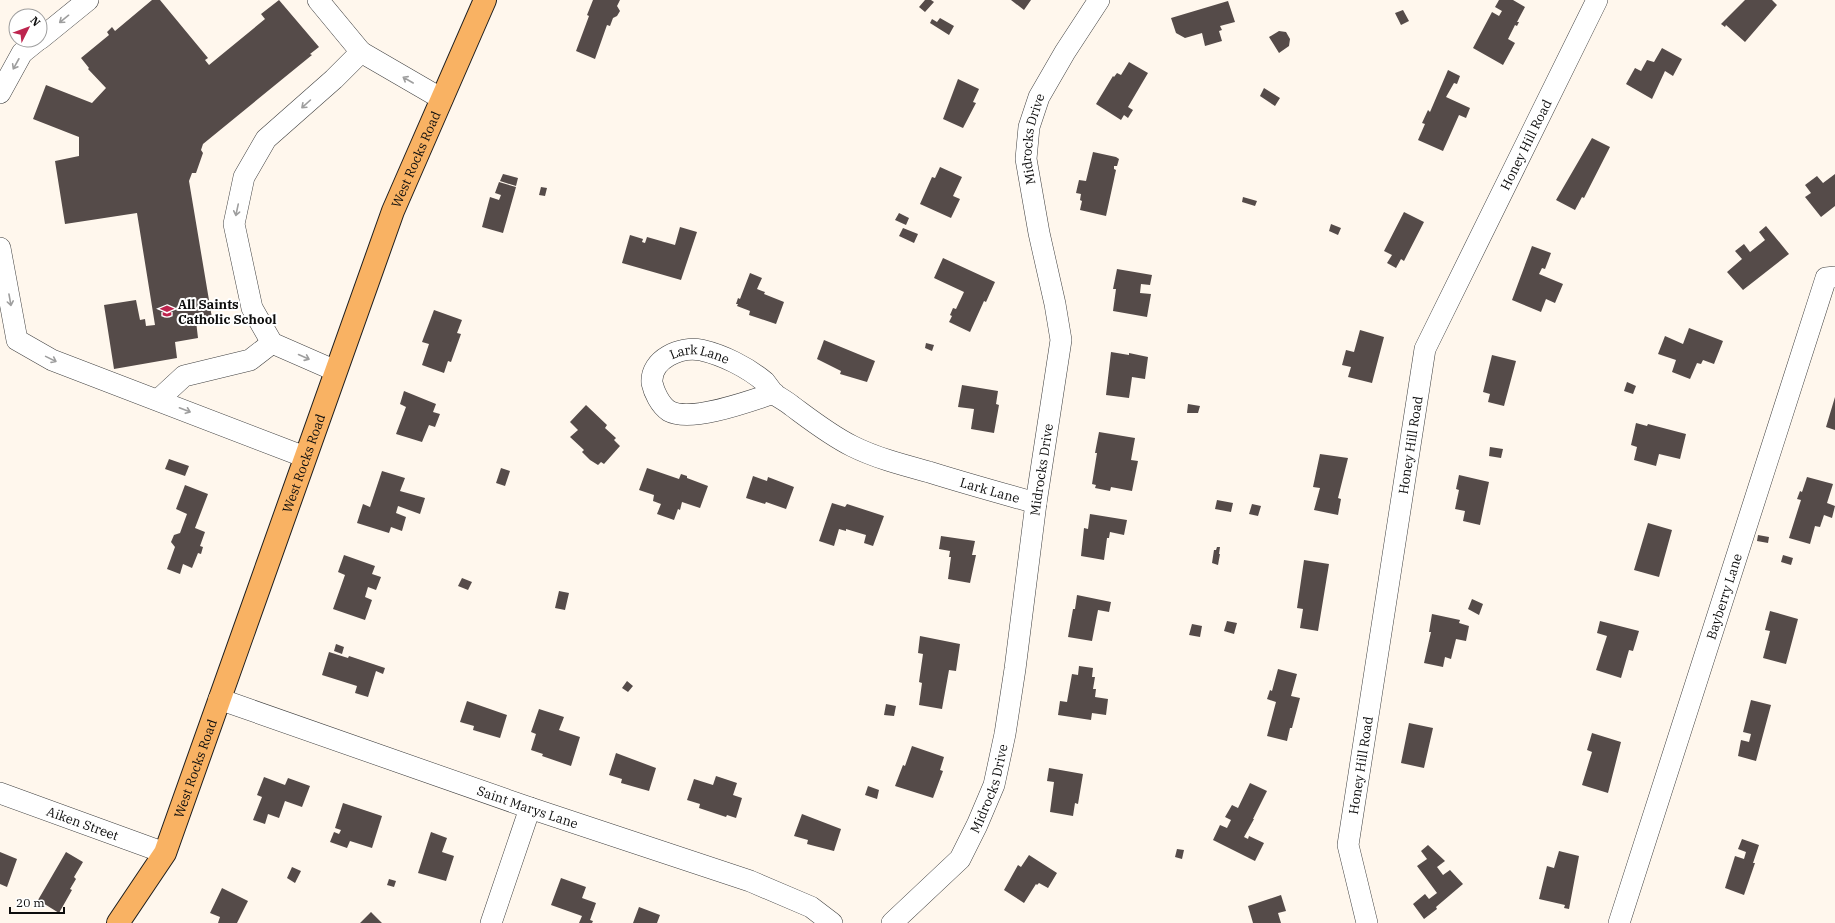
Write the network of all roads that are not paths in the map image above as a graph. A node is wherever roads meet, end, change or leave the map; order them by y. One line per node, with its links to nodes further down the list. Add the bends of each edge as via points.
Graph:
1 (88, 0): 6 (street, one-way to 6)
2 (318, 0): 8 (street)
3 (485, 0): 10 (main road, West Rocks Road)
4 (1099, 0): 18 (street, Midrocks Drive, via 1064,52 1039,97 1029,127 1026,159 1060,340)
5 (1597, 0): 27 (street, Honey Hill Road, via 1425,349 1348,845)
6 (48, 32)
7 (28, 48): 9 (street, one-way to 9, via 22,53)
8 (361, 52): 10 (street, one-way to 8); 13 (street, one-way to 13, via 266,140 244,177 234,224 252,308)
9 (0, 93)
10 (442, 99): 14 (main road, West Rocks Road, via 393,211)
11 (0, 248): 16 (street, one-way to 16, via 17,340 52,360)
12 (1835, 277): 28 (street, Bayberry Lane, via 1826,278)
13 (272, 343): 14 (street, one-way to 14); 16 (street, via 250,360 184,376)
14 (336, 371): 17 (main road, West Rocks Road)
15 (774, 393): 15 (street, Lark Lane, via 750,371 717,355 699,350 673,353 655,369 652,378 653,389 660,402 668,410 678,414 722,409); 18 (street, Lark Lane, via 822,429 877,457)
16 (158, 400): 17 (street, one-way to 17)
17 (305, 457): 19 (main road, West Rocks Road)
18 (1036, 503): 26 (street, Midrocks Drive, via 1016,669 994,785 960,859)
19 (219, 699): 21 (street, Saint Marys Lane); 22 (main road, West Rocks Road)
20 (0, 793): 22 (street, Aiken Street)
21 (530, 808): 24 (street); 25 (street, Saint Marys Lane, via 750,881 811,907)
22 (165, 853): 23 (main road, West Rocks Road)
23 (118, 923)
24 (491, 923)
25 (832, 923)
26 (892, 923)
27 (1368, 923)
28 (1619, 923)

